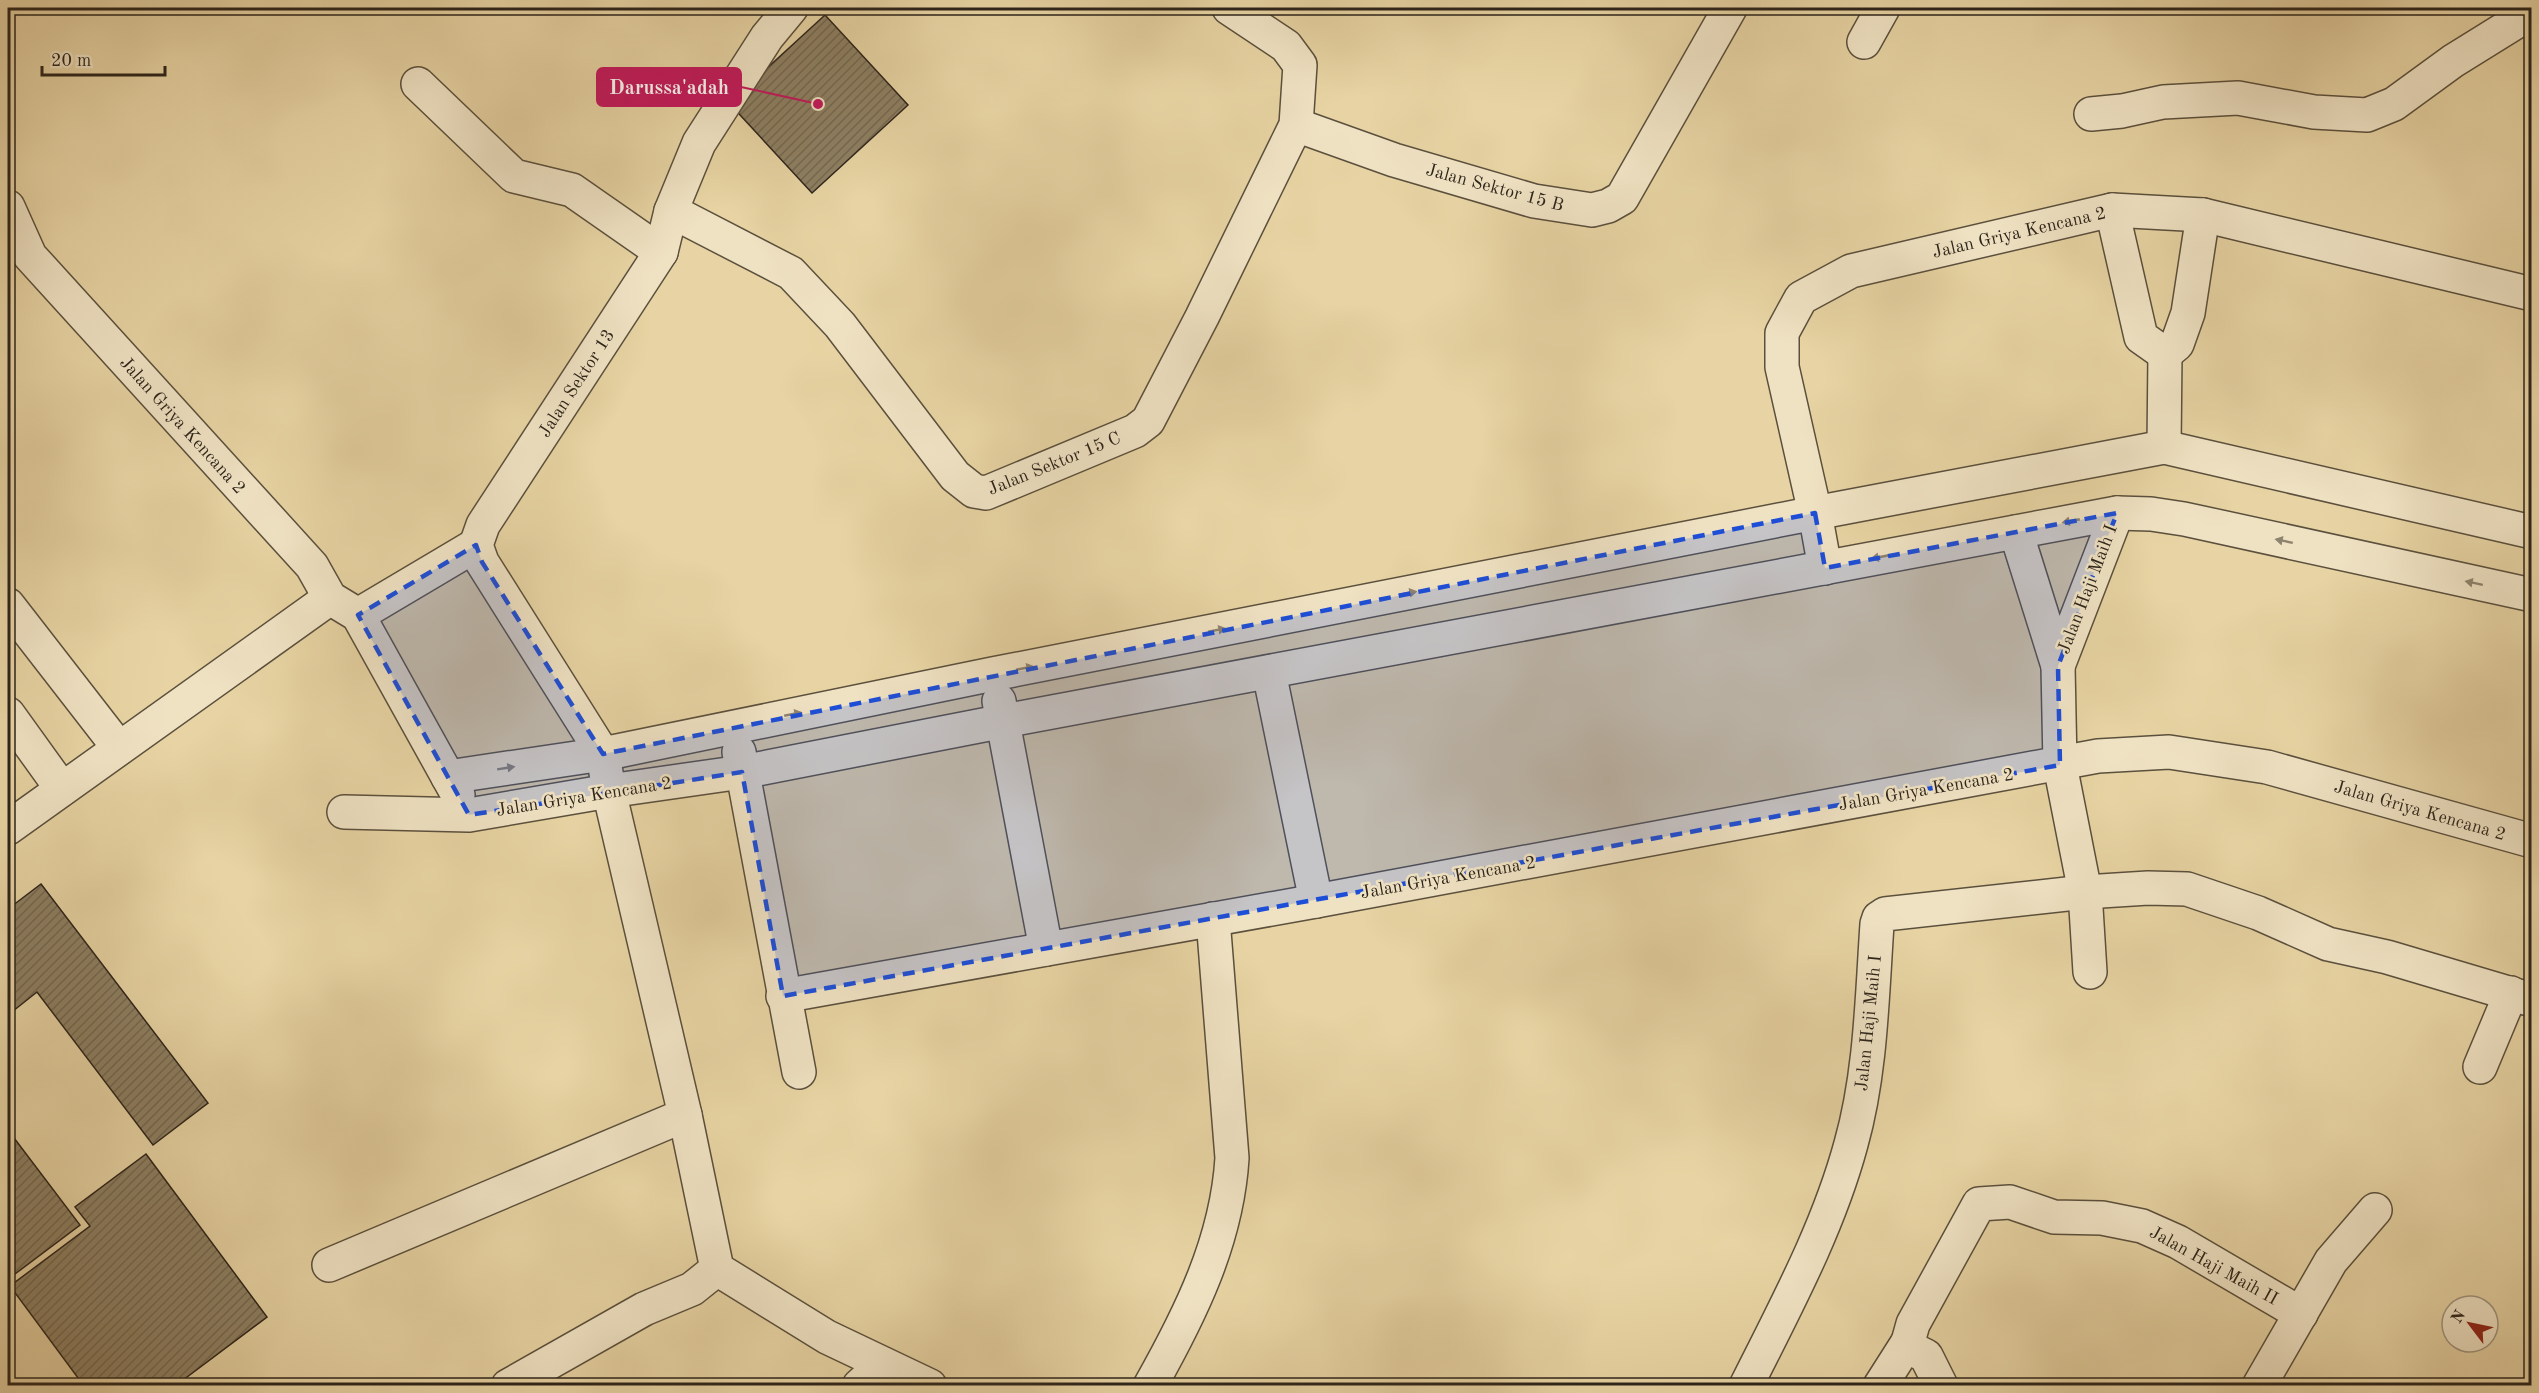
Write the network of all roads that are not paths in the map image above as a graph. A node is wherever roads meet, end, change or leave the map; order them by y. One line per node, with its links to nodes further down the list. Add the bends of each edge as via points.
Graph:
1 (791, 8): 12 (street, Jalan Sektor 13, via 699,143)
2 (1229, 8): 9 (street, via 1286,45 1300,65)
3 (1730, 8): 9 (street, Jalan Sektor 15 B, via 1622,198 1608,206 1592,210 1534,201 1394,160)
4 (1883, 8): 6 (street)
5 (2532, 12): 8 (street, via 2453,61 2394,104 2367,115 2314,112 2238,98 2163,102)
6 (1864, 42)
7 (418, 84): 14 (street, via 514,176 572,190)
8 (2091, 114)
9 (1296, 125): 12 (street, Jalan Sektor 15 C, via 1148,421 1135,431 986,493 974,491 955,476 840,325 791,273)
10 (8, 207): 15 (street, Jalan Griya Kencana 2)
11 (2112, 210): 13 (street, Jalan Griya Kencana 2); 17 (street, via 2141,337); 19 (street, Jalan Griya Kencana 2, via 1851,271 1801,298 1782,333 1782,367)
12 (671, 211): 14 (street, Jalan Sektor 13)
13 (2203, 216): 16 (street, Jalan Griya Kencana 2); 17 (street, via 2188,313 2177,344)
14 (661, 252): 23 (street, Jalan Sektor 13, via 483,525)
15 (19, 263): 26 (street, Jalan Griya Kencana 2, via 312,566)
16 (2532, 294)
17 (2165, 354): 18 (street)
18 (2164, 447): 19 (street); 22 (street)
19 (1815, 513): 24 (street, Jalan Griya Kencana 2); 31 (street, one-way to 19)
20 (2117, 513): 21 (street, Jalan Griya Kencana 2, one-way to 21); 25 (street, Jalan Griya Kencana 2, one-way to 20, via 2184,519); 29 (street, Jalan Haji Maih I)
21 (2016, 532): 24 (street, Jalan Griya Kencana 2, one-way to 24); 29 (street, Jalan Haji Maih I)
22 (2532, 532)
23 (476, 545): 28 (street); 36 (street, via 482,562)
24 (1825, 568): 30 (street, Jalan Griya Kencana 2)
25 (2532, 595)
26 (330, 598): 28 (street, Jalan Griya Kencana 2); 35 (street)
27 (8, 605): 35 (street)
28 (358, 615): 39 (street, Jalan Griya Kencana 2)
29 (2058, 666): 37 (street, Jalan Haji Maih I)
30 (1269, 672): 33 (street, Jalan Griya Kencana 2); 47 (street)
31 (993, 674): 33 (street); 34 (street, one-way to 31)
32 (8, 714): 40 (street)
33 (1004, 721): 38 (street, Jalan Griya Kencana 2); 49 (street)
34 (736, 726): 36 (street); 38 (street)
35 (119, 748): 40 (street)
36 (603, 754): 39 (street, one-way to 36); 41 (street)
37 (2060, 765): 45 (street, Jalan Griya Kencana 2, via 2110,755 2169,752 2267,767); 46 (street, Jalan Haji Maih I); 47 (street, Jalan Griya Kencana 2)
38 (742, 772): 41 (street, Jalan Griya Kencana 2); 51 (street)
39 (448, 777): 43 (street, Jalan Griya Kencana 2)
40 (62, 789): 44 (street)
41 (609, 791): 43 (street, Jalan Griya Kencana 2); 55 (street)
42 (344, 812): 43 (street)
43 (469, 815)
44 (8, 828)
45 (2532, 841)
46 (2085, 892): 50 (street, Jalan Haji Maih I); 52 (street, via 2187,889 2258,913 2328,944 2387,957); 66 (street, Jalan Haji Maih I, via 1885,914 1879,918 1867,1065 1851,1144 1825,1221)
47 (1316, 901): 48 (street, Jalan Griya Kencana 2)
48 (1213, 919): 49 (street, Jalan Griya Kencana 2); 65 (street, via 1232,1158 1230,1191 1218,1237 1187,1319)
49 (1046, 950): 51 (street, Jalan Griya Kencana 2)
50 (2090, 972)
51 (783, 996): 54 (street)
52 (2521, 997): 53 (street)
53 (2480, 1067)
54 (799, 1072)
55 (685, 1115): 57 (street); 58 (street)
56 (2375, 1210): 59 (street, via 2331,1261)
57 (329, 1265)
58 (717, 1269): 61 (street, via 826,1337); 62 (street, via 692,1288 644,1309)
59 (2301, 1314): 60 (street, Jalan Haji Maih II, via 2178,1242 2142,1226 2102,1218 2054,1217 2010,1202 1979,1204); 69 (street)
60 (1908, 1342): 67 (street); 68 (street, via 1912,1349 1926,1356)
61 (883, 1364): 63 (street); 64 (street)
62 (508, 1386)
63 (859, 1386)
64 (930, 1386)
65 (1150, 1386)
66 (1746, 1386)
67 (1880, 1386)
68 (1941, 1386)
69 (2259, 1386)

